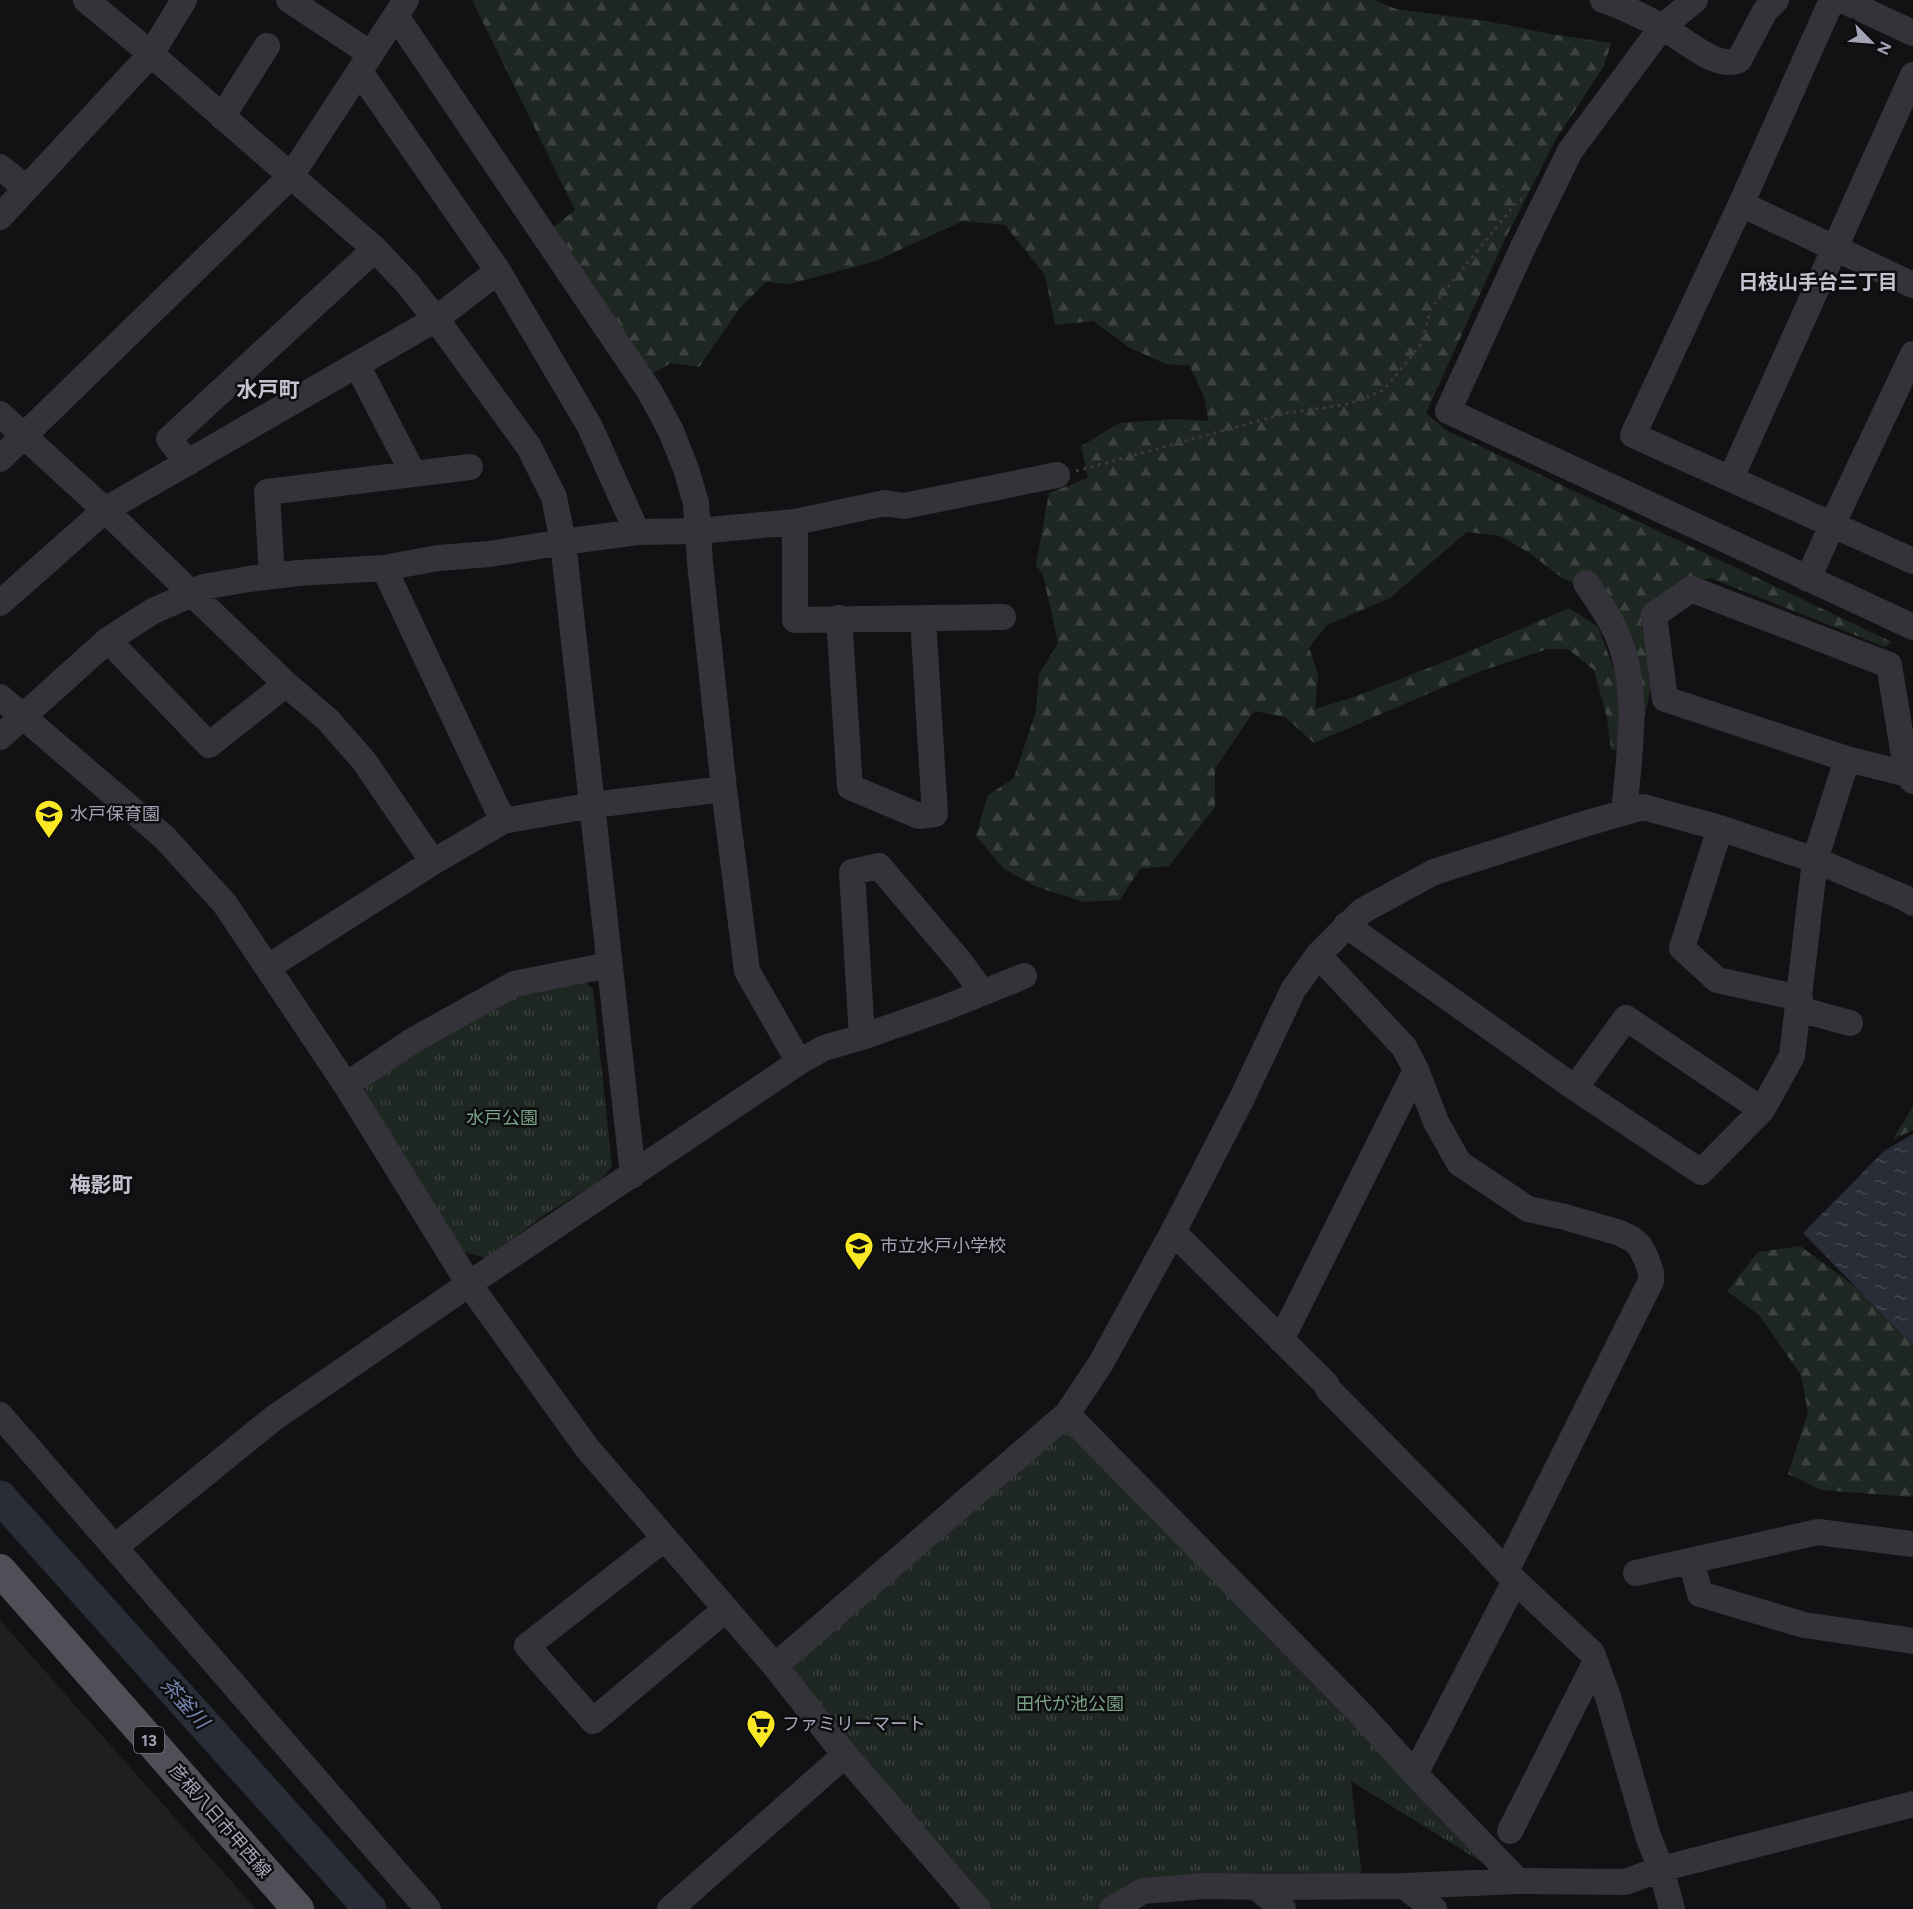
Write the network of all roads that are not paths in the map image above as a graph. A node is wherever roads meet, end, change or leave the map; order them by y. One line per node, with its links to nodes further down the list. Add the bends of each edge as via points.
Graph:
1 (86, 0): 13 (street)
2 (184, 0): 13 (street)
3 (289, 0): 14 (street)
4 (1604, 0): 10 (street)
5 (1695, 0): 10 (street)
6 (1776, 0): 10 (street, via 1764,11 1739,60 1733,63 1692,47)
7 (1832, 0): 20 (street)
8 (1842, 0): 11 (street)
9 (401, 8): 14 (street); 40 (street, via 650,392 686,469 696,503)
10 (1662, 27): 46 (street, via 1570,151 1556,176 1448,411)
11 (1913, 33)
12 (267, 46): 16 (street)
13 (151, 54): 16 (street); 19 (street)
14 (366, 63): 18 (street); 24 (street)
15 (1913, 75): 23 (street)
16 (222, 117): 18 (street)
17 (0, 167): 19 (street)
18 (291, 176): 22 (street); 30 (street)
19 (26, 188): 21 (street)
20 (1741, 204): 23 (street); 36 (street, via 1633,435)
21 (0, 217)
22 (375, 249): 26 (street); 32 (street, via 169,439)
23 (1835, 249): 25 (street); 36 (street)
24 (498, 271): 26 (street); 41 (street, via 589,425)
25 (1913, 285)
26 (436, 319): 28 (street); 42 (street, via 529,447 554,497)
27 (1913, 354): 39 (street)
28 (357, 365): 32 (street); 34 (street)
29 (0, 414): 30 (street)
30 (24, 437): 31 (street); 37 (street)
31 (0, 459)
32 (188, 463): 37 (street)
33 (470, 467): 34 (street)
34 (413, 474): 45 (street, via 267,492)
35 (1057, 475): 38 (street, via 904,506 885,503)
36 (1731, 478): 39 (street)
37 (105, 510): 48 (street); 49 (street)
38 (795, 522): 40 (street); 51 (street, via 795,620)
39 (1832, 525): 43 (street); 46 (street)
40 (698, 531): 41 (street); 61 (street)
41 (637, 532): 42 (street)
42 (563, 542): 44 (street); 62 (street)
43 (1913, 561)
44 (384, 568): 45 (street); 64 (street)
45 (272, 576): 48 (street, via 203,587)
46 (1808, 579): 53 (street)
47 (1586, 583): 63 (street, via 1619,639 1628,670 1631,701)
48 (192, 594): 54 (street, via 153,610); 55 (street)
49 (0, 603)
50 (1003, 617): 52 (street)
51 (839, 618): 52 (street); 52 (street, via 850,787 919,816 935,814)
52 (923, 619)
53 (1913, 627)
54 (108, 640): 55 (street, via 209,745); 57 (street)
55 (286, 684): 67 (street, via 328,720 364,761)
56 (0, 697): 57 (street)
57 (22, 717): 58 (street); 72 (street, via 165,838 225,904)
58 (0, 737)
59 (1847, 759): 60 (street); 60 (street, via 1665,699 1654,615 1691,589 1889,665); 66 (street)
60 (1910, 778)
61 (724, 789): 62 (street); 78 (street, via 747,971)
62 (592, 805): 64 (street); 71 (street)
63 (1624, 813): 65 (street, via 1643,807); 69 (street, via 1434,872 1362,911)
64 (503, 821): 67 (street)
65 (1720, 828): 66 (street); 75 (street, via 1682,948 1717,980)
66 (1815, 860): 68 (street); 75 (street)
67 (433, 862): 72 (street)
68 (1913, 903)
69 (1346, 925): 70 (street); 81 (street)
70 (1318, 956): 79 (street, via 1404,1047); 84 (street, via 1293,990)
71 (609, 965): 80 (street, via 514,984 412,1041); 83 (street)
72 (268, 967): 80 (street)
73 (1023, 976): 74 (street)
74 (982, 993): 77 (street); 77 (street, via 879,866 852,872)
75 (1799, 1004): 76 (street); 82 (street, via 1792,1056)
76 (1850, 1023)
77 (862, 1037): 78 (street, via 824,1048)
78 (799, 1062): 83 (street)
79 (1416, 1070): 86 (street); 95 (street, via 1436,1122 1459,1163 1528,1209 1632,1239 1639,1245 1651,1272 1651,1281)
80 (346, 1085): 85 (street)
81 (1575, 1088): 82 (street, via 1701,1172); 82 (street, via 1626,1018)
82 (1762, 1110)
83 (633, 1175): 85 (street)
84 (1173, 1232): 86 (street); 87 (street, via 1101,1363)
85 (469, 1284): 89 (street, via 587,1448); 91 (street, via 274,1418)
86 (1281, 1340): 95 (street)
87 (1067, 1414): 99 (street); 101 (street)
88 (0, 1415): 91 (street)
89 (665, 1538): 96 (street); 96 (street, via 527,1646 593,1721)
90 (1913, 1544): 92 (street, via 1818,1532)
91 (114, 1547): 109 (street)
92 (1691, 1561): 94 (street); 97 (street, via 1700,1594 1804,1624)
93 (0, 1570): 108 (main road, 彦根八日市甲西線 / 13)
94 (1636, 1573)
95 (1510, 1576): 98 (street, via 1592,1653); 101 (street)
96 (726, 1609): 99 (street)
97 (1913, 1641)
98 (1595, 1663): 103 (street); 104 (street)
99 (775, 1666): 100 (street)
100 (845, 1755): 110 (street); 111 (street)
101 (1415, 1774): 105 (street)
102 (1913, 1804): 104 (street)
103 (1510, 1831)
104 (1661, 1869): 105 (street, via 1625,1882); 115 (street)
105 (1518, 1881): 106 (street)
106 (1404, 1886): 107 (street); 114 (street)
107 (1256, 1887): 112 (street, via 1143,1891); 113 (street)
108 (298, 1909)
109 (428, 1909)
110 (670, 1909)
111 (978, 1909)
112 (1112, 1909)
113 (1282, 1909)
114 (1434, 1909)
115 (1672, 1909)

